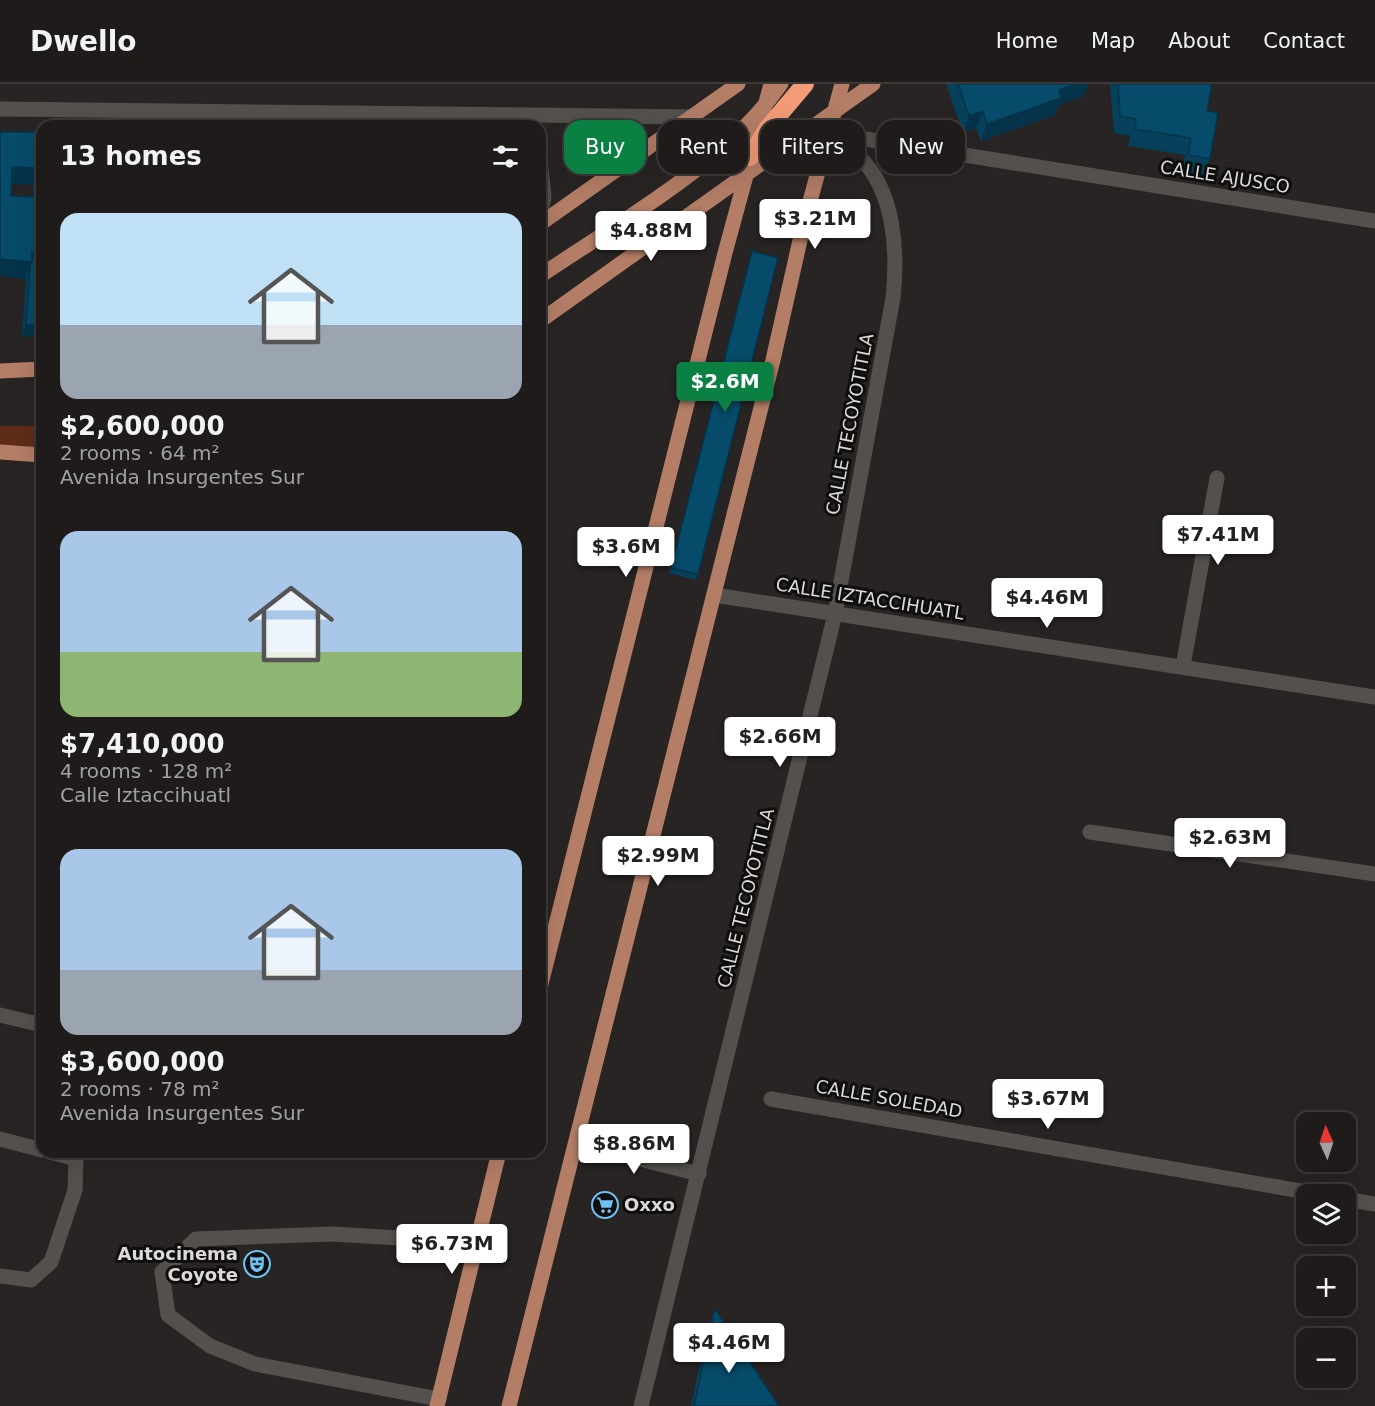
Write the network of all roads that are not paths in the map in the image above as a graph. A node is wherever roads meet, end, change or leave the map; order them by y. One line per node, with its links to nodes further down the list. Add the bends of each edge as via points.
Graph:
1 (738, 84): 10 (main road)
2 (771, 84): 8 (main road)
3 (782, 84): 8 (main road)
4 (805, 84): 16 (highway, via 767,129)
5 (842, 84): 9 (main road)
6 (873, 84): 9 (main road)
7 (0, 109): 11 (street)
8 (762, 111): 16 (main road); 23 (main road, via 711,159)
9 (834, 111): 13 (main road); 14 (main road)
10 (695, 117): 12 (street); 21 (main road)
11 (475, 120)
12 (546, 120)
13 (822, 120)
14 (832, 120)
15 (865, 139): 22 (street, CALLE AJUSCO)
16 (750, 158): 20 (main road)
17 (760, 165): 20 (main road)
18 (865, 165): 31 (street, CALLE TECOYOTITLA, via 889,216 895,255 893,298)
19 (818, 174): 30 (main road)
20 (745, 176): 24 (main road); 36 (main road)
21 (546, 220)
22 (1375, 221)
23 (546, 272)
24 (546, 317)
25 (36, 369): 26 (main road)
26 (0, 371)
27 (0, 452): 28 (main road)
28 (36, 455)
29 (1217, 478): 32 (street)
30 (714, 595): 31 (street, CALLE IZTACCIHUATL); 41 (main road)
31 (835, 614): 32 (street, CALLE IZTACCIHUATL); 45 (street, CALLE TECOYOTITLA)
32 (1183, 666): 33 (street, CALLE IZTACCIHUATL)
33 (1375, 697)
34 (1090, 832): 35 (street)
35 (1375, 873)
36 (546, 964)
37 (0, 1015): 38 (street)
38 (36, 1024)
39 (771, 1099): 46 (street, CALLE SOLEDAD)
40 (0, 1139): 42 (street)
41 (576, 1143): 45 (street); 52 (main road)
42 (36, 1148)
43 (72, 1158): 50 (street, via 76,1159 75,1190 51,1262 31,1280)
44 (498, 1158): 49 (main road)
45 (699, 1174): 53 (street, CALLE TECOYOTITLA)
46 (1296, 1190)
47 (1356, 1201): 48 (street)
48 (1375, 1204)
49 (475, 1249): 51 (main road); 51 (street, via 416,1239 332,1234 196,1239 162,1272 168,1315 210,1346 255,1364)
50 (0, 1275)
51 (438, 1402)
52 (509, 1406)
53 (641, 1406)

